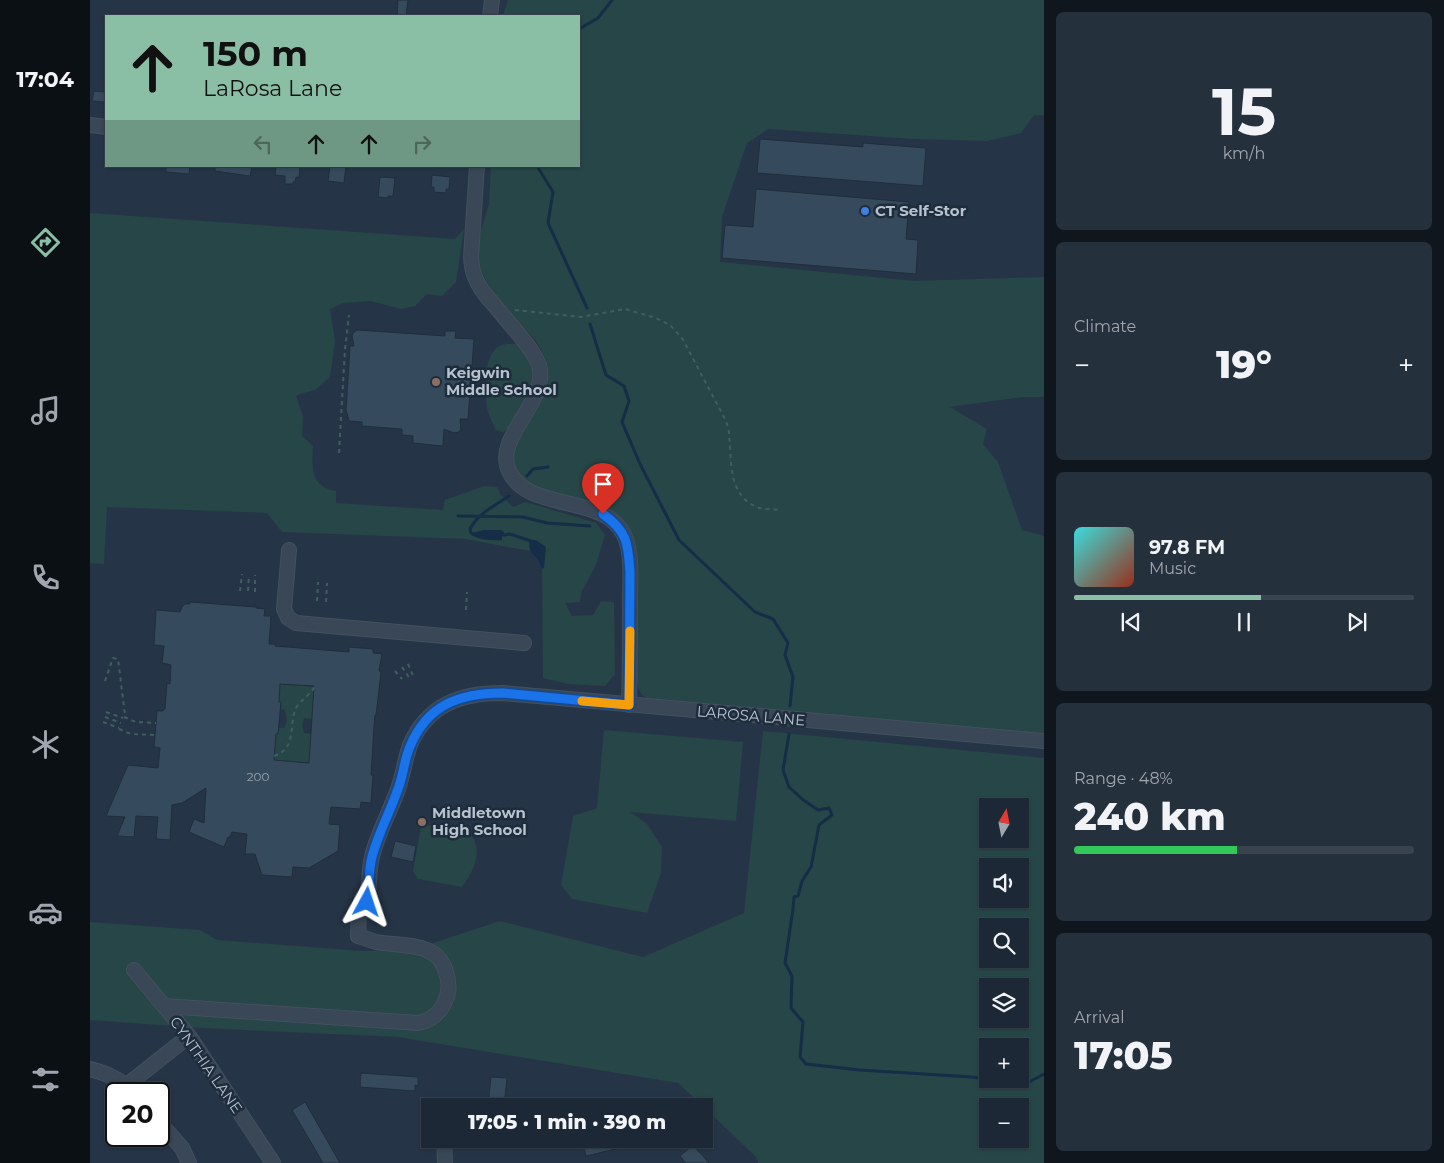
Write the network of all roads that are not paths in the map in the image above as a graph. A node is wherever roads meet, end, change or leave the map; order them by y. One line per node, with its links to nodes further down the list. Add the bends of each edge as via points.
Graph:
1 (492, 0): 2 (street)
2 (490, 15)
3 (90, 125): 4 (street)
4 (105, 127)
5 (477, 167): 8 (street, via 472,270 484,293 532,351 540,371 535,395 508,448 507,467 515,481 526,490 596,511 609,518 624,534 630,572)
6 (288, 550): 7 (street, via 284,609 288,618 296,623)
7 (524, 643)
8 (629, 705): 9 (street, LAROSA LANE); 11 (street, LAROSA LANE, via 503,693 472,695 458,698 438,709 419,728 373,852 367,902 359,907 358,936 377,942 410,944 441,960 448,989 443,1007 435,1017 418,1023)
9 (1044, 741)
10 (134, 970): 11 (street, CYNTHIA LANE)
11 (164, 1006): 12 (street, CYNTHIA LANE)
12 (189, 1036): 15 (street); 19 (street, CYNTHIA LANE)
13 (90, 1068): 14 (street, via 107,1073)
14 (120, 1082)
15 (140, 1082)
16 (170, 1134): 18 (street)
17 (444, 1148): 20 (street)
18 (189, 1163)
19 (273, 1163)
20 (445, 1163)

